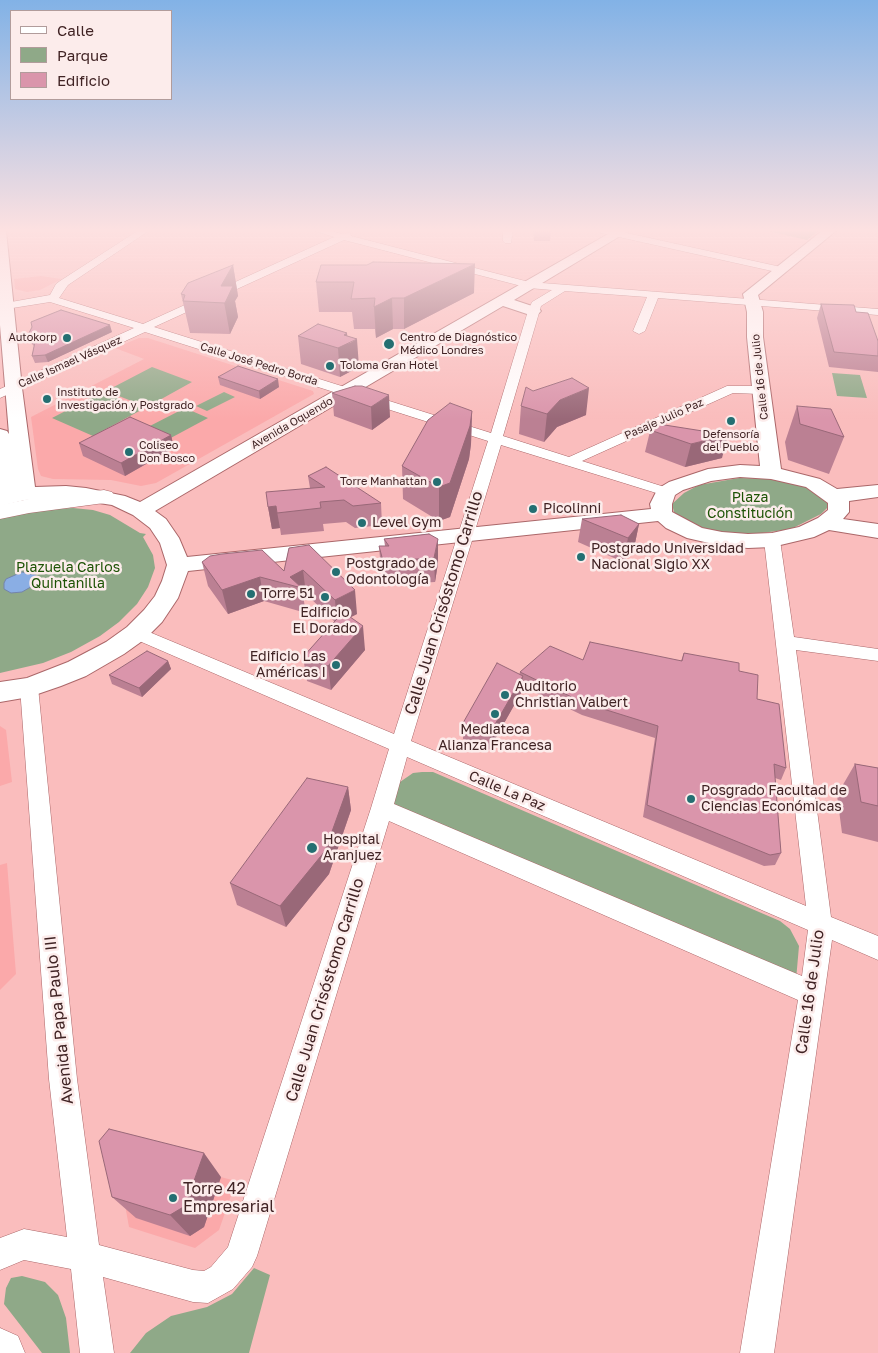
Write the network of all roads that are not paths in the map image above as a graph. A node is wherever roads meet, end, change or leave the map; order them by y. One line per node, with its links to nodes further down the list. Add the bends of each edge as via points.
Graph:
1 (57, 293): 8 (street)
2 (225, 293): 14 (street, Calle Ismael Vásquez)
3 (515, 293): 9 (main road, Avenida Oquendo)
4 (555, 293): 12 (street, via 536,304)
5 (641, 293): 7 (street)
6 (751, 293): 10 (main road)
7 (654, 294): 10 (street); 15 (street)
8 (54, 297): 11 (street); 14 (street, Calle José Pedro Borda)
9 (501, 301): 12 (main road); 19 (main road, Avenida Oquendo)
10 (753, 301): 13 (street); 17 (main road, Calle 16 de Julio)
11 (3, 303): 16 (main road)
12 (533, 311): 21 (street, Calle Juan Crisóstomo Carrillo)
13 (878, 312)
14 (144, 328): 18 (street, Calle Ismael Vásquez); 19 (street, Calle José Pedro Borda)
15 (640, 331)
16 (5, 352): 18 (main road)
17 (761, 390): 22 (street, Pasaje Julio Paz, via 731,389); 23 (main road, Calle 16 de Julio)
18 (6, 391): 26 (main road)
19 (345, 392): 21 (street, Calle José Pedro Borda); 30 (main road, Avenida Oquendo)
20 (0, 435): 29 (main road)
21 (496, 438): 22 (street, Calle José Pedro Borda); 34 (street, Calle Juan Crisóstomo Carrillo)
22 (571, 462): 25 (street, Calle José Pedro Borda)
23 (772, 473): 25 (main road, via 708,475); 27 (main road, via 813,484)
24 (878, 491): 27 (main road)
25 (666, 492): 31 (main road, via 661,504)
26 (25, 494): 28 (main road, via 66,492); 29 (main road)
27 (834, 496): 32 (main road, via 839,501 838,512)
28 (104, 497): 29 (main road, via 29,506); 30 (main road)
29 (1, 503)
30 (141, 510): 36 (main road, via 158,524 171,543)
31 (662, 514): 34 (main road); 35 (main road, via 674,524 695,533 722,539)
32 (826, 523): 33 (main road); 35 (main road, via 806,532)
33 (878, 531)
34 (465, 534): 36 (main road); 42 (street, Calle Juan Crisóstomo Carrillo)
35 (772, 540): 38 (street, Calle 16 de Julio)
36 (178, 565): 37 (main road, via 166,598 154,616)
37 (136, 633): 40 (main road, via 96,660); 42 (street, Calle La Paz)
38 (786, 642): 39 (street); 44 (street, Calle 16 de Julio)
39 (878, 655)
40 (29, 687): 41 (main road); 48 (street, Avenida Papa Paulo III, via 63,1079)
41 (0, 692)
42 (400, 745): 43 (street, Calle Juan Crisóstomo Carrillo); 44 (street, Calle La Paz)
43 (382, 808): 46 (street); 48 (street, Calle Juan Crisóstomo Carrillo, via 242,1256 222,1278 208,1287 193,1286)
44 (820, 922): 45 (street, Calle La Paz); 46 (street, Calle 16 de Julio)
45 (878, 948)
46 (811, 993): 50 (street, Calle 16 de Julio)
47 (0, 1254): 48 (street, Calle Juan Crisóstomo Carrillo, via 24,1244)
48 (86, 1257): 49 (street, Avenida Papa Paulo III)
49 (97, 1353)
50 (757, 1353)

